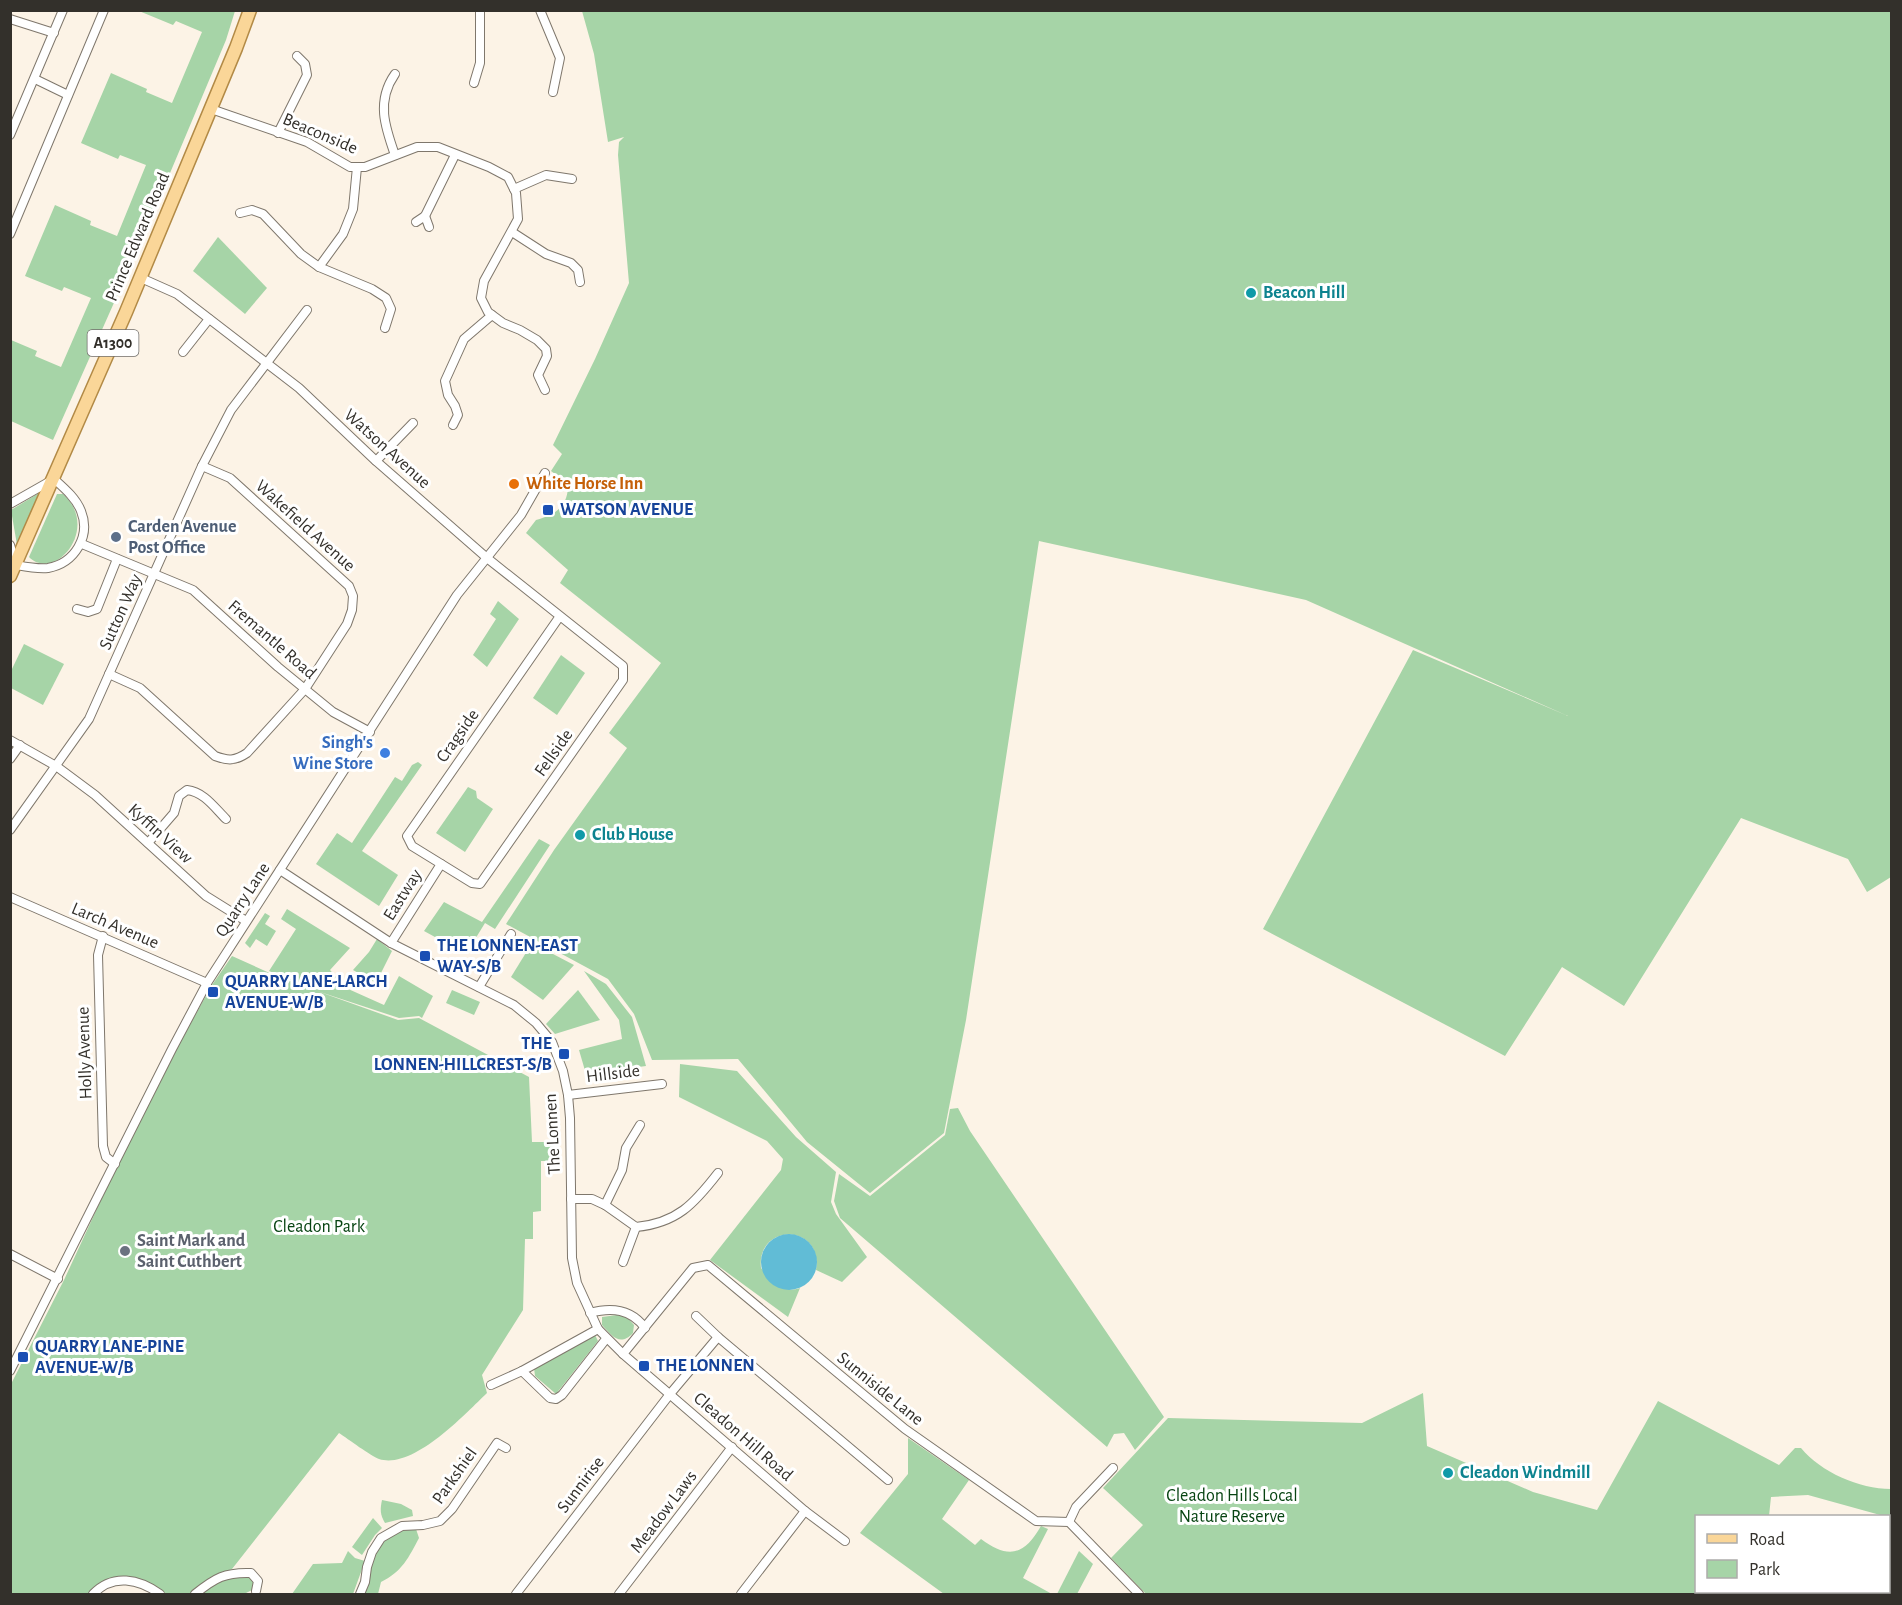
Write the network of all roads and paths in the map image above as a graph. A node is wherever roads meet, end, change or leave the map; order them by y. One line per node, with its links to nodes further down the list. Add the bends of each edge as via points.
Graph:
1 (63, 10): 7 (street)
2 (104, 10): 13 (street)
3 (250, 10): 14 (main road, A1300)
4 (480, 10): 11 (street, via 480,63)
5 (540, 10): 12 (street, via 560,58)
6 (10, 19): 7 (street)
7 (54, 33): 10 (street)
8 (297, 56): 15 (street, via 305,64 307,75)
9 (395, 74): 18 (street, via 382,108)
10 (35, 79): 13 (street); 16 (street)
11 (474, 83)
12 (553, 92)
13 (68, 95): 26 (street)
14 (211, 109): 15 (street, Beaconside); 29 (main road, Prince Edward Road / A1300)
15 (278, 133): 19 (street, Beaconside, via 307,142 350,167)
16 (10, 135)
17 (455, 154): 18 (street, Beaconside, via 438,147 417,147); 21 (street, Beaconside, via 508,177); 23 (street)
18 (395, 155): 19 (street, Beaconside)
19 (357, 167): 28 (street, via 353,209 343,234)
20 (572, 179): 21 (street, via 546,175)
21 (514, 189): 27 (street, via 518,219)
22 (240, 213): 28 (street, via 252,210 263,214)
23 (425, 216): 24 (street); 25 (street)
24 (416, 222)
25 (429, 227)
26 (11, 229)
27 (512, 232): 30 (street, via 546,254 571,263 578,270); 32 (street, via 484,281 481,298)
28 (319, 267): 34 (street, via 386,298 391,309)
29 (141, 278): 33 (street, Watson Avenue, via 177,294); 43 (main road, Prince Edward Road / A1300)
30 (580, 282)
31 (307, 310): 36 (street, Sutton Way)
32 (492, 315): 37 (street, via 546,349 547,356 538,375); 39 (street, via 464,339 445,381 458,415)
33 (209, 319): 35 (street); 36 (street, Watson Avenue)
34 (385, 328)
35 (183, 352)
36 (266, 363): 40 (street, Watson Avenue, via 299,388); 41 (street, Sutton Way, via 231,411)
37 (545, 390)
38 (413, 423): 40 (street)
39 (453, 424)
40 (376, 461): 47 (street, Watson Avenue)
41 (202, 466): 50 (street, Sutton Way); 54 (street, Wakefield Avenue, via 230,478 349,586 353,596 347,624)
42 (545, 473): 47 (street, Quarry Lane, via 524,512)
43 (54, 479): 44 (street); 45 (street, via 81,510 85,525); 49 (main road, Prince Edward Road / A1300)
44 (10, 504)
45 (82, 543): 48 (street, Fremantle Road); 49 (street, via 56,566)
46 (10, 545): 49 (street)
47 (487, 558): 52 (street, Watson Avenue); 55 (street, Quarry Lane, via 457,595)
48 (117, 560): 50 (street, Fremantle Road); 51 (street, via 97,609)
49 (13, 570)
50 (153, 575): 53 (street, Sutton Way); 54 (street, Fremantle Road, via 193,590)
51 (77, 609)
52 (560, 616): 63 (street, Cragside, via 407,836 412,846); 63 (street, Fellside, via 623,666 623,680 480,884)
53 (109, 674): 54 (street, Wakefield Avenue, via 140,688 215,756 227,760 237,760 247,753); 59 (street, Sutton Way, via 89,719)
54 (305, 689): 55 (street, Fremantle Road, via 333,712)
55 (370, 732): 64 (street, Quarry Lane)
56 (10, 740): 57 (street, Kyffin View)
57 (20, 745): 58 (street); 59 (street, Kyffin View)
58 (10, 759)
59 (56, 766): 61 (street, Sutton Way); 62 (street, Kyffin View)
60 (226, 819): 62 (street, via 202,795 187,790 179,796 174,813)
61 (10, 830)
62 (148, 843): 66 (street, Kyffin View, via 206,896)
63 (441, 864): 69 (street, Eastway)
64 (280, 870): 66 (street, Quarry Lane); 69 (street, The Lonnen)
65 (10, 897): 68 (street, Larch Avenue)
66 (246, 921): 70 (street, Quarry Lane)
67 (511, 934): 71 (street)
68 (103, 936): 70 (street, Larch Avenue); 75 (street, Holly Avenue, via 98,955 103,1146 106,1157)
69 (391, 943): 71 (street, The Lonnen)
70 (207, 983): 75 (street, Quarry Lane)
71 (478, 987): 73 (street, The Lonnen, via 514,1005 552,1042)
72 (662, 1084): 73 (street, Hillside)
73 (568, 1095): 77 (street, The Lonnen)
74 (640, 1125): 78 (street, via 626,1148 622,1170)
75 (115, 1164): 82 (street, Quarry Lane)
76 (718, 1173): 79 (street, via 698,1199 678,1215 654,1225)
77 (571, 1199): 78 (street, via 592,1199); 83 (street, The Lonnen, via 572,1258 577,1283)
78 (605, 1205): 79 (street)
79 (636, 1227): 81 (street)
80 (10, 1254): 82 (street)
81 (623, 1262)
82 (58, 1279): 90 (street, Quarry Lane)
83 (590, 1313): 85 (street, via 625,1311); 86 (street, The Lonnen)
84 (696, 1316): 87 (street)
85 (645, 1328): 89 (street, Sunniside Lane); 99 (street, Sunniside Lane, via 693,1268 708,1265 905,1429 1036,1521)
86 (598, 1329): 88 (street, The Lonnen); 91 (street)
87 (718, 1337): 93 (street, Sunnirise); 97 (street)
88 (606, 1339): 89 (street, The Lonnen); 91 (street, via 556,1399 550,1398)
89 (623, 1354): 93 (street, Cleadon Hill Road)
90 (10, 1371)
91 (522, 1371): 92 (street)
92 (491, 1385)
93 (670, 1394): 94 (street, Cleadon Hill Road); 106 (street, Sunnirise)
94 (732, 1447): 98 (street, Cleadon Hill Road); 107 (street, Meadow Laws)
95 (506, 1448): 105 (street, Parkshiel, via 496,1443 440,1521 402,1526 381,1538 372,1552)
96 (1113, 1468): 99 (street, via 1076,1507)
97 (888, 1480)
98 (805, 1511): 100 (street, Cleadon Hill Road); 108 (street)
99 (1069, 1522): 109 (street)
100 (845, 1541)
101 (255, 1593): 104 (street, via 258,1581 251,1573 232,1573)
102 (93, 1594): 103 (street, via 107,1584 125,1579 142,1583)
103 (160, 1594)
104 (195, 1594)
105 (360, 1594)
106 (516, 1594)
107 (619, 1594)
108 (741, 1594)
109 (1139, 1594)

